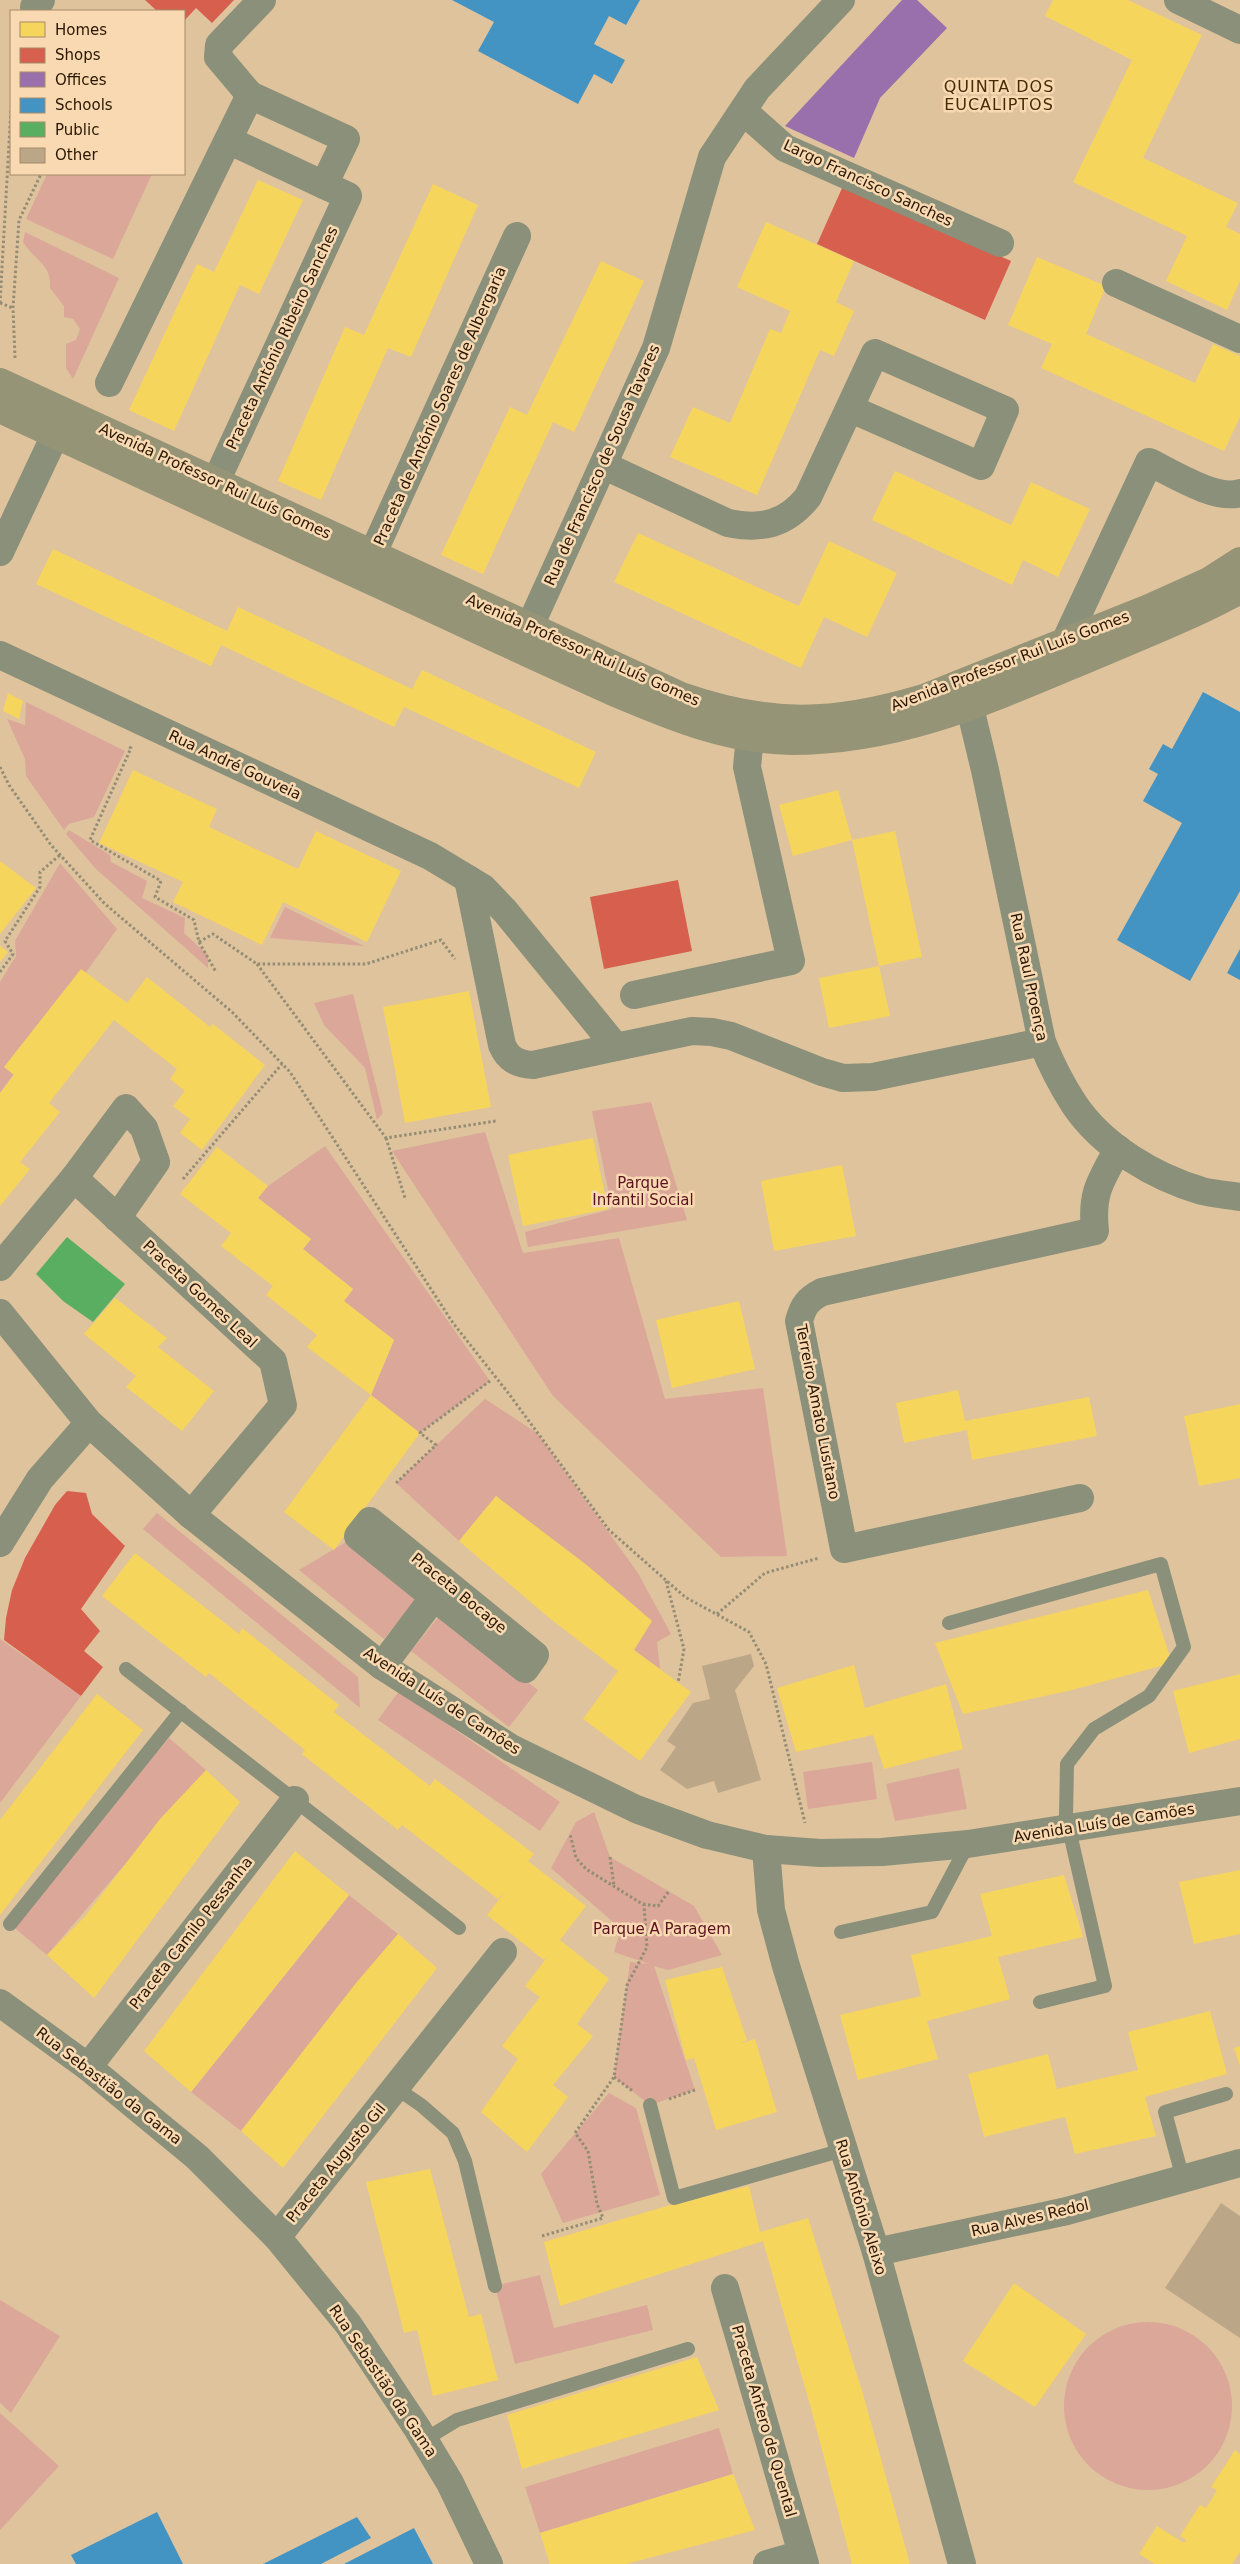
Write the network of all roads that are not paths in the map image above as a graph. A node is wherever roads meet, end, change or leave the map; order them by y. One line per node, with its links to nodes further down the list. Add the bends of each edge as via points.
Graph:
1 (262, 0): 5 (street, via 219,45 218,57)
2 (841, 0): 6 (street, Rua de Francisco de Sousa Tavares, via 757,89)
3 (1178, 0): 4 (street)
4 (1240, 30)
5 (250, 94): 7 (street); 8 (street, via 346,139)
6 (743, 111): 10 (street, Largo Francisco Sanches, via 785,148); 17 (street, Rua de Francisco de Sousa Tavares, via 712,157 656,348)
7 (228, 140): 8 (street, Praceta António Ribeiro Sanches); 13 (street)
8 (324, 185): 18 (street, Praceta António Ribeiro Sanches, via 348,196)
9 (517, 236): 22 (street, Praceta de António Soares de Albergaria)
10 (1000, 243)
11 (1116, 283): 12 (street)
12 (1240, 339)
13 (109, 383)
14 (5, 394): 16 (main road, Avenida Professor Rui Luís Gomes)
15 (851, 409): 15 (street, via 981,466 1005,410 875,353); 17 (street, via 808,496 798,509 770,524 749,527 728,523)
16 (61, 424): 18 (main road, Avenida Professor Rui Luís Gomes); 20 (street)
17 (605, 466): 24 (street, Rua de Francisco de Sousa Tavares)
18 (210, 493): 22 (main road, Avenida Professor Rui Luís Gomes)
19 (1240, 493): 25 (street, via 1233,496 1219,494 1149,462)
20 (0, 552)
21 (1240, 561): 25 (main road, Avenida Professor Rui Luís Gomes, via 1208,581)
22 (367, 565): 24 (main road, Avenida Professor Rui Luís Gomes)
23 (1240, 590): 27 (main road, Avenida Professor Rui Luís Gomes, via 1158,629)
24 (524, 638): 28 (main road, Avenida Professor Rui Luís Gomes, via 677,719 728,734)
25 (1065, 642): 27 (main road, Avenida Professor Rui Luís Gomes)
26 (0, 655): 29 (street, Rua André Gouveia, via 430,856)
27 (967, 695): 28 (main road, Avenida Professor Rui Luís Gomes, via 910,726 864,736 789,741); 31 (street, Rua Raul Proença)
28 (751, 727): 30 (street, via 747,766 791,962)
29 (468, 878): 32 (street, Rua André Gouveia, via 483,888 505,911); 32 (street, via 506,1055 522,1065 533,1065)
30 (634, 995)
31 (1042, 1042): 32 (street, via 873,1077 843,1078 731,1036 712,1032 692,1031); 33 (street, Rua Raul Proença, via 1059,1080 1075,1105 1094,1130)
32 (616, 1047)
33 (1118, 1149): 35 (street, Rua Raul Proença, via 1172,1180 1203,1191); 40 (street, Terreiro Amato Lusitano, via 1098,1186 1093,1208 1095,1231 822,1292 806,1303 799,1321 844,1549)
34 (74, 1178): 36 (street, Praceta Gomes Leal); 36 (street, via 126,1108 144,1128 156,1162); 37 (street)
35 (1240, 1197)
36 (117, 1218): 41 (street, Praceta Gomes Leal, via 272,1361 277,1379 283,1405)
37 (0, 1267)
38 (0, 1313): 39 (street, Avenida Luís de Camões)
39 (88, 1423): 41 (street, Avenida Luís de Camões); 42 (street, via 40,1479)
40 (1080, 1498)
41 (191, 1515): 45 (street, Avenida Luís de Camões)
42 (0, 1543)
43 (434, 1597): 43 (street, Praceta Bocage, via 525,1669 536,1655 370,1521 358,1536); 45 (street, Praceta Bocage)
44 (950, 1623): 50 (lane, via 1161,1564 1184,1647 1149,1696 1094,1729 1067,1764 1066,1816)
45 (382, 1666): 52 (street, Avenida Luís de Camões, via 511,1748 636,1809 707,1835)
46 (126, 1669): 47 (lane)
47 (181, 1711): 48 (lane); 53 (lane)
48 (295, 1800): 54 (lane); 59 (street, Praceta Camilo Pessanha)
49 (1240, 1801): 50 (street, Avenida Luís de Camões)
50 (1069, 1828): 51 (street, Avenida Luís de Camões); 58 (lane, via 1105,1986)
51 (968, 1844): 52 (street, Avenida Luís de Camões, via 882,1852 820,1853); 55 (lane, via 932,1912)
52 (766, 1849): 63 (street, Rua António Aleixo, via 771,1910)
53 (10, 1924)
54 (459, 1928)
55 (840, 1932)
56 (503, 1952): 60 (street, Praceta Augusto Gil)
57 (0, 2002): 59 (street, Rua Sebastião da Gama)
58 (1040, 2002)
59 (88, 2067): 66 (street, Rua Sebastião da Gama, via 197,2156)
60 (396, 2088): 66 (street, Praceta Augusto Gil); 68 (lane, Praceta Augusto Gil, via 453,2133 465,2161)
61 (1226, 2094): 65 (lane, via 1165,2112)
62 (650, 2105): 63 (lane, via 674,2198)
63 (843, 2150): 67 (street, Rua António Aleixo)
64 (1240, 2163): 65 (street, Rua Alves Redol)
65 (1182, 2179): 67 (street, Rua Alves Redol, via 1067,2211)
66 (277, 2237): 71 (street, Rua Sebastião da Gama, via 348,2324)
67 (876, 2252): 75 (street, Rua António Aleixo)
68 (495, 2286)
69 (725, 2288): 72 (street, Praceta Antero de Quental)
70 (688, 2349): 71 (lane, via 456,2420)
71 (424, 2440): 73 (street, Rua Sebastião da Gama, via 450,2483)
72 (803, 2559): 74 (street, Praceta Antero de Quental)
73 (489, 2564)
74 (767, 2564)
75 (962, 2564)

